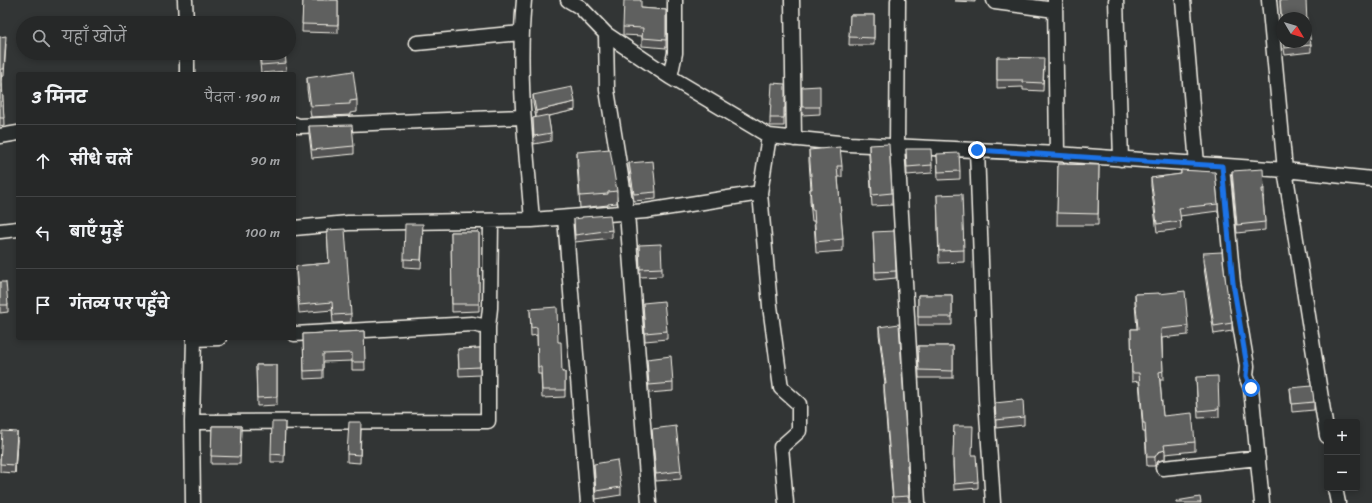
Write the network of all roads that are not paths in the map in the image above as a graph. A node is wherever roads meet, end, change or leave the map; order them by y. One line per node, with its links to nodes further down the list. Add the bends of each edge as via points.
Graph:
1 (186, 0): 12 (street)
2 (524, 0): 13 (street)
3 (568, 0): 14 (street, via 580,7)
4 (674, 0): 18 (street, via 675,53)
5 (792, 0): 24 (street)
6 (898, 0): 25 (street)
7 (994, 0): 11 (street)
8 (1116, 0): 28 (street)
9 (1183, 0): 29 (street)
10 (1269, 0): 31 (street)
11 (1055, 5): 27 (street)
12 (186, 16)
13 (521, 33): 15 (street); 19 (street)
14 (606, 34): 18 (street); 34 (street, via 607,90)
15 (417, 43)
16 (186, 60): 17 (street)
17 (187, 72)
18 (670, 77): 23 (street)
19 (523, 117): 20 (street); 36 (street)
20 (296, 125)
21 (16, 133): 22 (street)
22 (0, 136)
23 (769, 136): 24 (street); 33 (street)
24 (794, 139): 25 (street)
25 (897, 147): 26 (street); 53 (street)
26 (977, 150): 27 (street); 54 (street, via 986,399)
27 (1057, 154): 28 (street)
28 (1121, 159): 29 (street)
29 (1197, 164): 30 (street)
30 (1222, 166): 31 (street); 46 (street, via 1233,283 1247,366 1246,376 1251,388)
31 (1285, 170): 32 (street); 44 (street)
32 (1372, 179)
33 (760, 193): 34 (street); 52 (street, via 770,306 781,388 799,404 799,431 781,447)
34 (626, 213): 35 (street); 51 (street)
35 (565, 218): 36 (street); 50 (street)
36 (532, 220): 37 (street)
37 (491, 221): 38 (street, via 348,223); 41 (street)
38 (296, 228)
39 (16, 229): 40 (street)
40 (0, 231)
41 (488, 327): 42 (street, via 472,324); 45 (street, via 488,421)
42 (296, 334)
43 (194, 340): 45 (street)
44 (1324, 419)
45 (192, 422): 49 (street)
46 (1258, 458): 47 (street); 55 (street)
47 (1163, 468)
48 (1336, 491): 56 (street)
49 (192, 503)
50 (588, 503)
51 (649, 503)
52 (786, 503)
53 (918, 503)
54 (993, 503)
55 (1262, 503)
56 (1338, 503)

